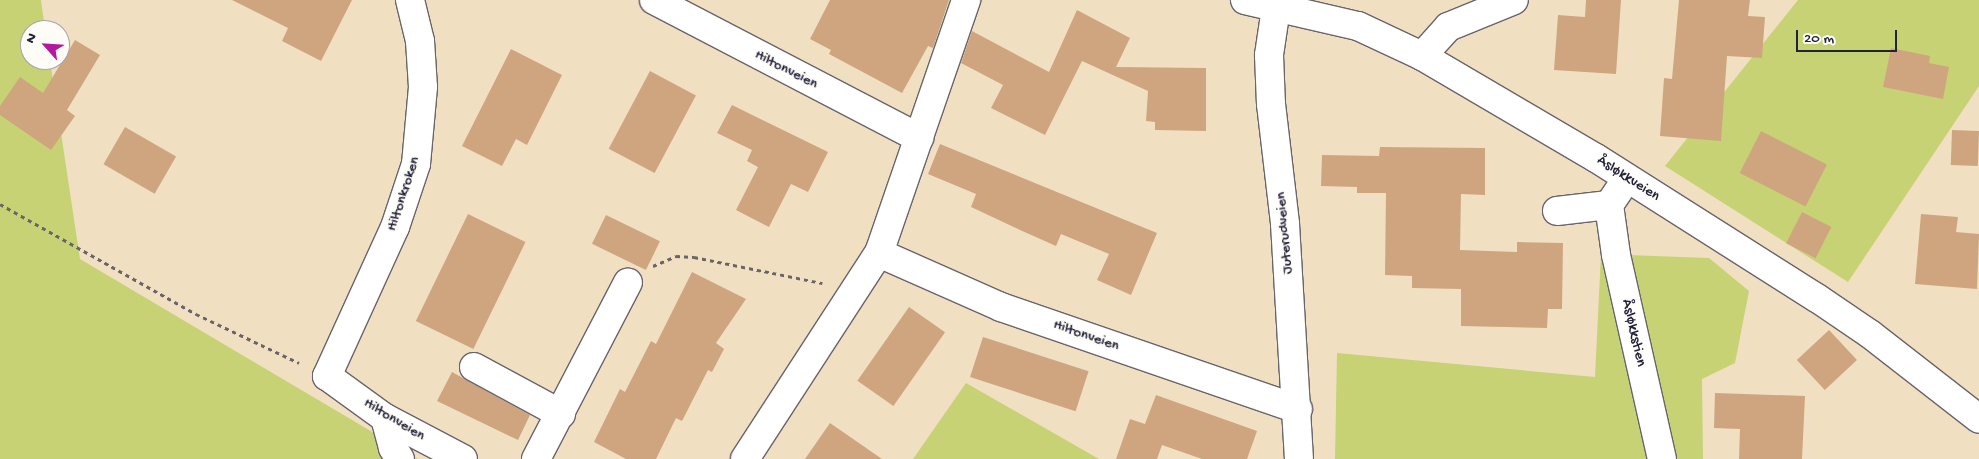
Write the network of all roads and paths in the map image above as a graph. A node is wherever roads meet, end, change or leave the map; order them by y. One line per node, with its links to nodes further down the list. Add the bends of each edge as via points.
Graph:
1 (410, 0): 17 (street, Hiltonkroken, via 420,41 424,86 416,164 395,226)
2 (654, 0): 8 (street, Hiltonveien)
3 (966, 0): 8 (street)
4 (1245, 0): 6 (street, Åsløkkveien)
5 (1514, 0): 7 (street, via 1448,26)
6 (1276, 8): 7 (street, Åsløkkveien, via 1358,26); 18 (street, Juterudveien, via 1269,55 1271,104 1285,224)
7 (1422, 56): 9 (street, Åsløkkveien)
8 (918, 138): 13 (street)
9 (1626, 178): 11 (street); 21 (street, Åsløkkveien, via 1870,334)
10 (0, 204): 17 (path, via 196,314)
11 (1609, 205): 12 (street); 27 (street, Åsløkkstien, via 1616,255)
12 (1557, 211)
13 (879, 253): 15 (street); 18 (street, Hiltonveien, via 1001,306)
14 (628, 282): 15 (path, via 663,260 685,256); 19 (street)
15 (857, 290): 25 (street)
16 (474, 367): 19 (street)
17 (327, 376): 20 (street, Hiltonveien)
18 (1298, 409): 26 (street, Juterudveien)
19 (561, 414): 24 (street)
20 (385, 418): 22 (street, via 393,448); 23 (street, Hiltonveien)
21 (1979, 419)
22 (400, 459)
23 (463, 459)
24 (536, 459)
25 (745, 459)
26 (1299, 459)
27 (1662, 459)

